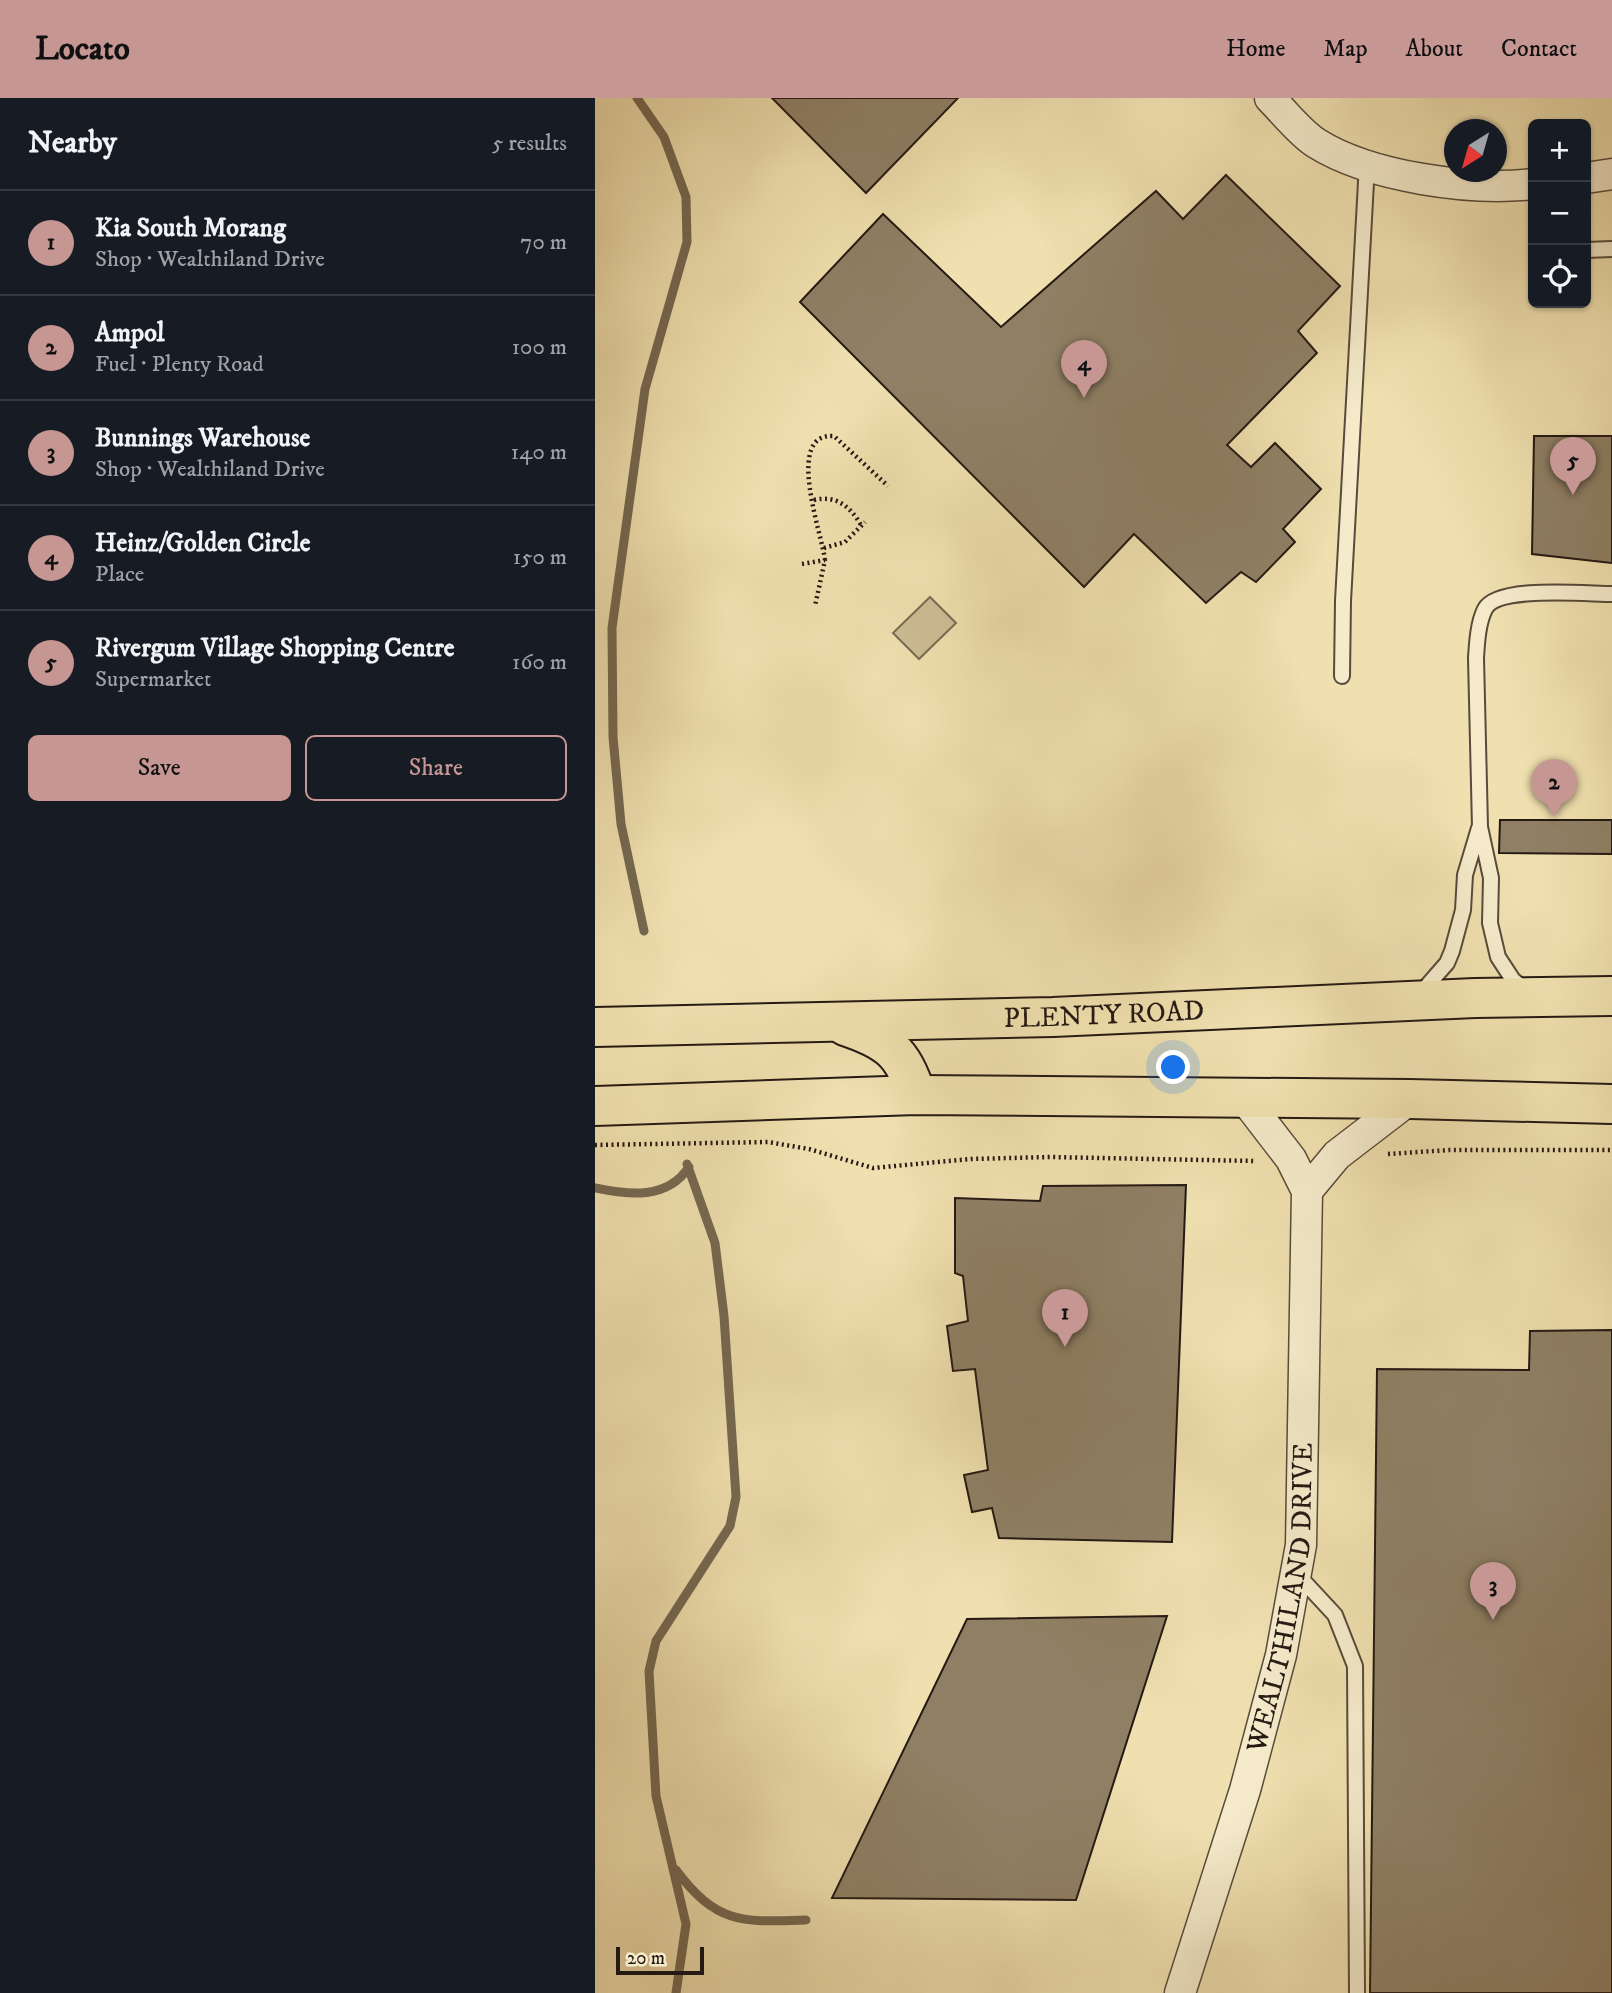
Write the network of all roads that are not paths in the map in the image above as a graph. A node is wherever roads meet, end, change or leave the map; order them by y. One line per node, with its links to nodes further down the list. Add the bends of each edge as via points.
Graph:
1 (1270, 98): 2 (street, via 1315,142)
2 (1367, 164): 5 (street, via 1394,176); 9 (lane)
3 (1612, 174): 4 (street)
4 (1591, 177)
5 (1528, 184)
6 (1612, 249): 7 (lane)
7 (1591, 250)
8 (1612, 594): 10 (lane, via 1512,594 1485,608 1476,658)
9 (1342, 676)
10 (1480, 827): 12 (lane, via 1492,878 1490,923 1498,957 1513,980); 13 (lane, via 1465,875 1463,910 1452,951)
11 (1612, 996): 12 (highway, PLENTY ROAD)
12 (1538, 998): 13 (highway, PLENTY ROAD)
13 (1413, 1002): 14 (highway, PLENTY ROAD)
14 (834, 1022): 15 (highway, PLENTY ROAD); 16 (highway, via 891,1047 907,1066)
15 (595, 1027)
16 (916, 1096): 17 (highway); 20 (highway)
17 (1244, 1098): 18 (highway); 21 (street, WEALTHILAND DRIVE, via 1291,1159)
18 (1410, 1099): 19 (highway); 21 (street, via 1337,1156)
19 (1612, 1104)
20 (595, 1106)
21 (1307, 1191): 22 (street, WEALTHILAND DRIVE, via 1301,1545)
22 (1296, 1573): 23 (street, WEALTHILAND DRIVE, via 1245,1790); 24 (lane, via 1335,1615 1355,1666)
23 (1180, 1993)
24 (1357, 1993)

